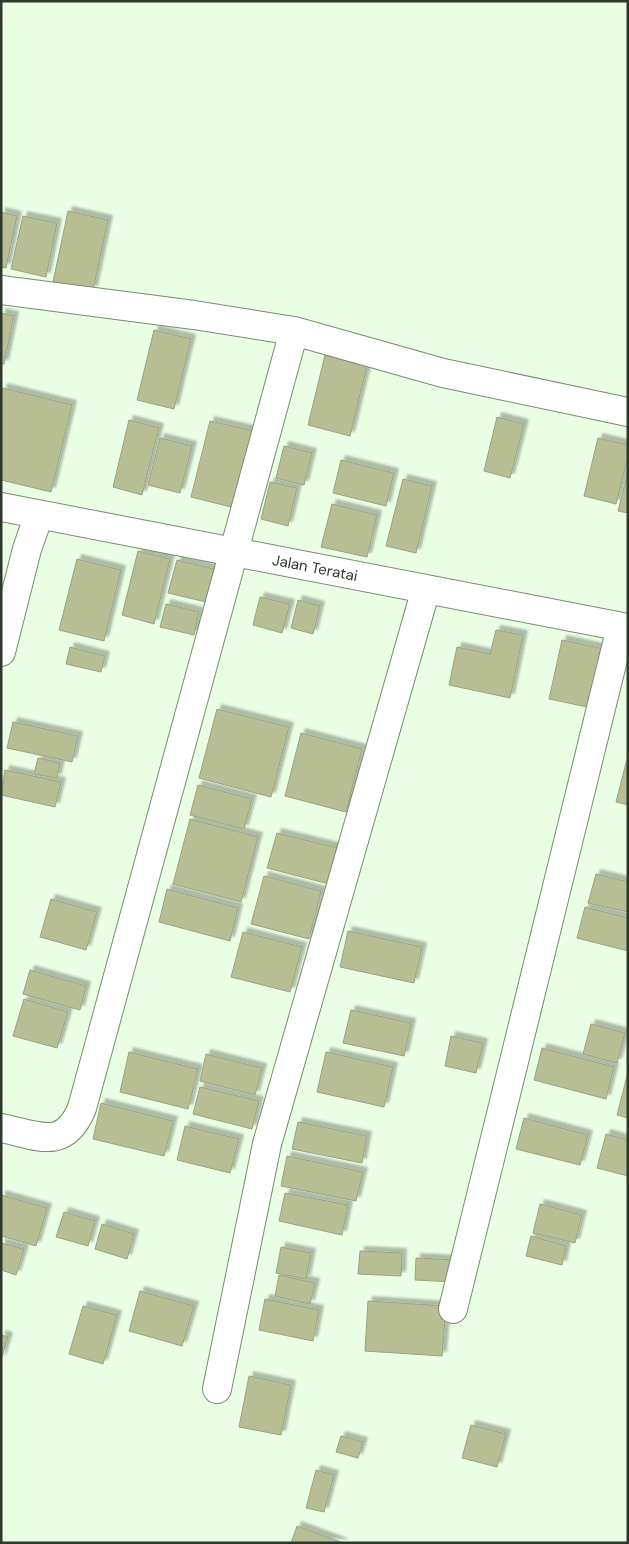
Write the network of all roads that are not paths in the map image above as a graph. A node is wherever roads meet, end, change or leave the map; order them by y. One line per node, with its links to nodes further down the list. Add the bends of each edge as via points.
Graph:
1 (1, 290): 2 (street)
2 (294, 331): 3 (street, via 442,373); 6 (street)
3 (628, 412)
4 (1, 507): 5 (street, Jalan Teratai)
5 (39, 514): 6 (street, Jalan Teratai); 9 (street)
6 (234, 552): 7 (street, Jalan Teratai); 10 (street, via 82,1108 69,1131 58,1137)
7 (426, 589): 8 (street, Jalan Teratai); 12 (street, via 266,1144)
8 (625, 628): 11 (street)
9 (1, 652)
10 (1, 1128)
11 (453, 1309)
12 (217, 1389)

